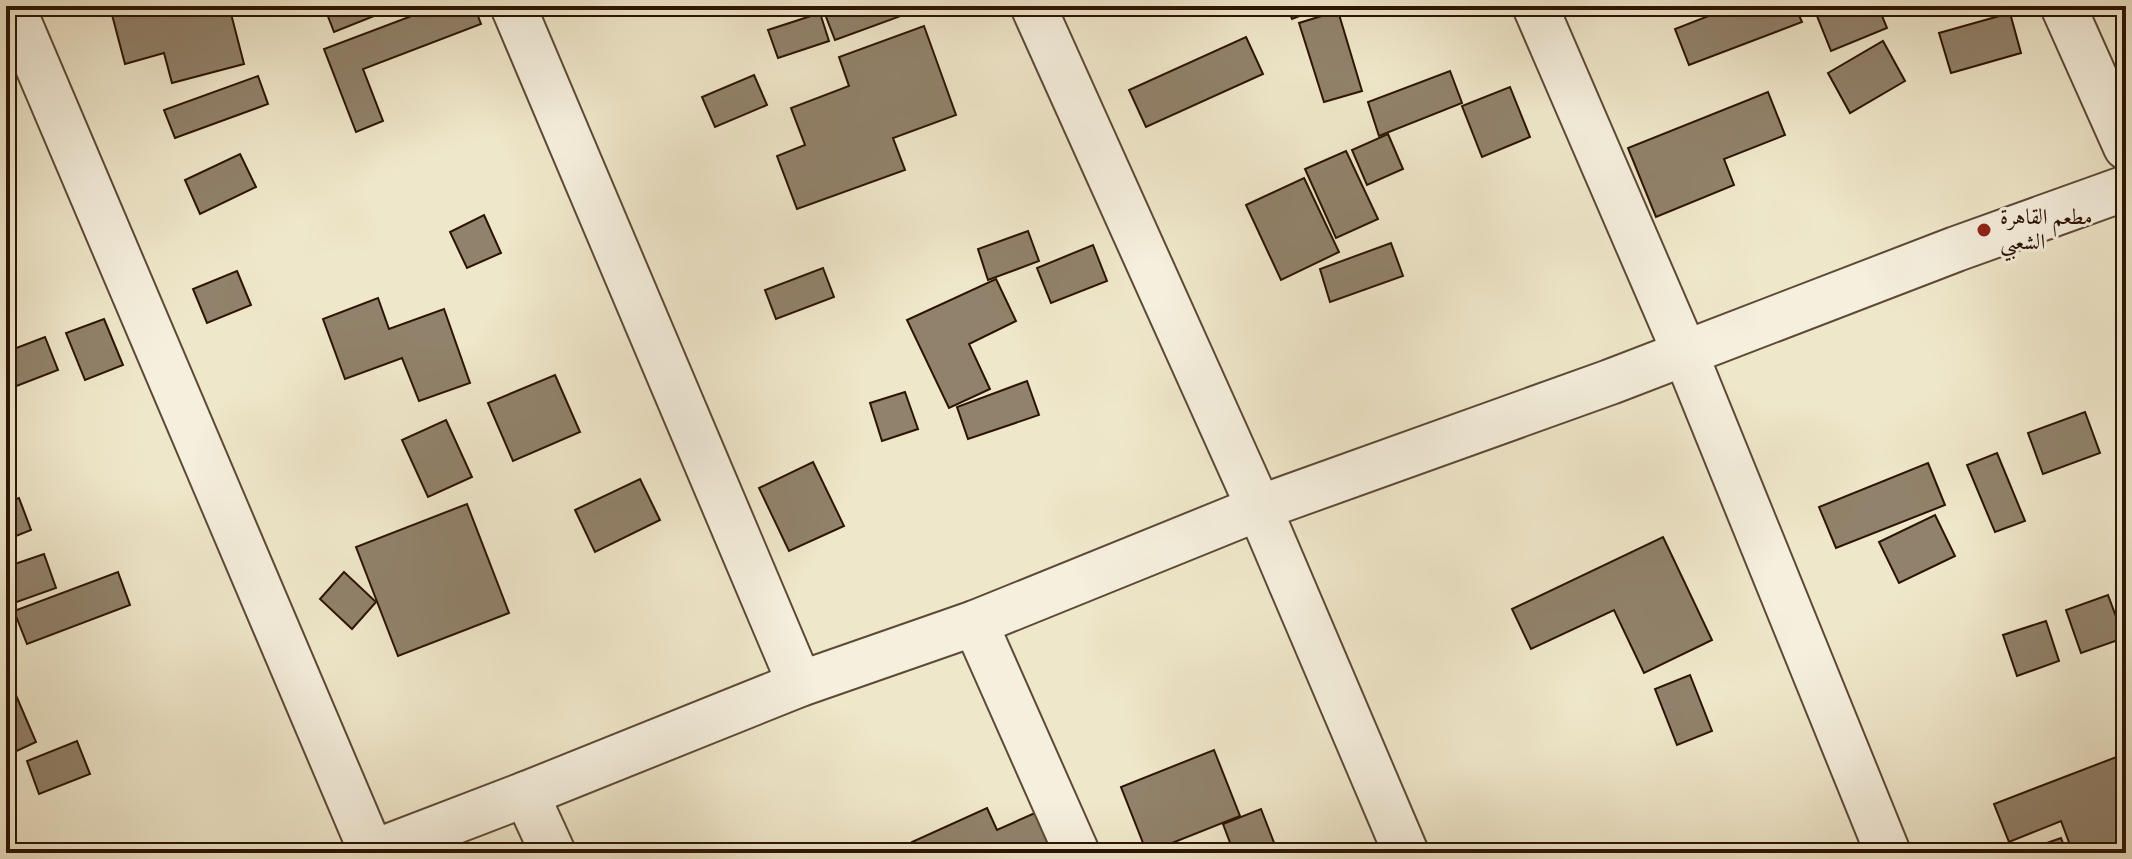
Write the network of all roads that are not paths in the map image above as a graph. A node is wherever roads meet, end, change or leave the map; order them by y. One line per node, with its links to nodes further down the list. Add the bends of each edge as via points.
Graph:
1 (12, 6): 13 (street)
2 (513, 6): 11 (street)
3 (1033, 6): 9 (street)
4 (1535, 6): 8 (street)
5 (2063, 6): 6 (street)
6 (2126, 147)
7 (2126, 188): 8 (street)
8 (1685, 353): 9 (street); 17 (street)
9 (1259, 508): 10 (street); 16 (street)
10 (975, 623): 11 (street); 15 (street)
11 (800, 684): 12 (street)
12 (526, 794): 13 (street); 14 (street)
13 (372, 853)
14 (553, 853)
15 (1077, 853)
16 (1406, 853)
17 (1888, 853)

